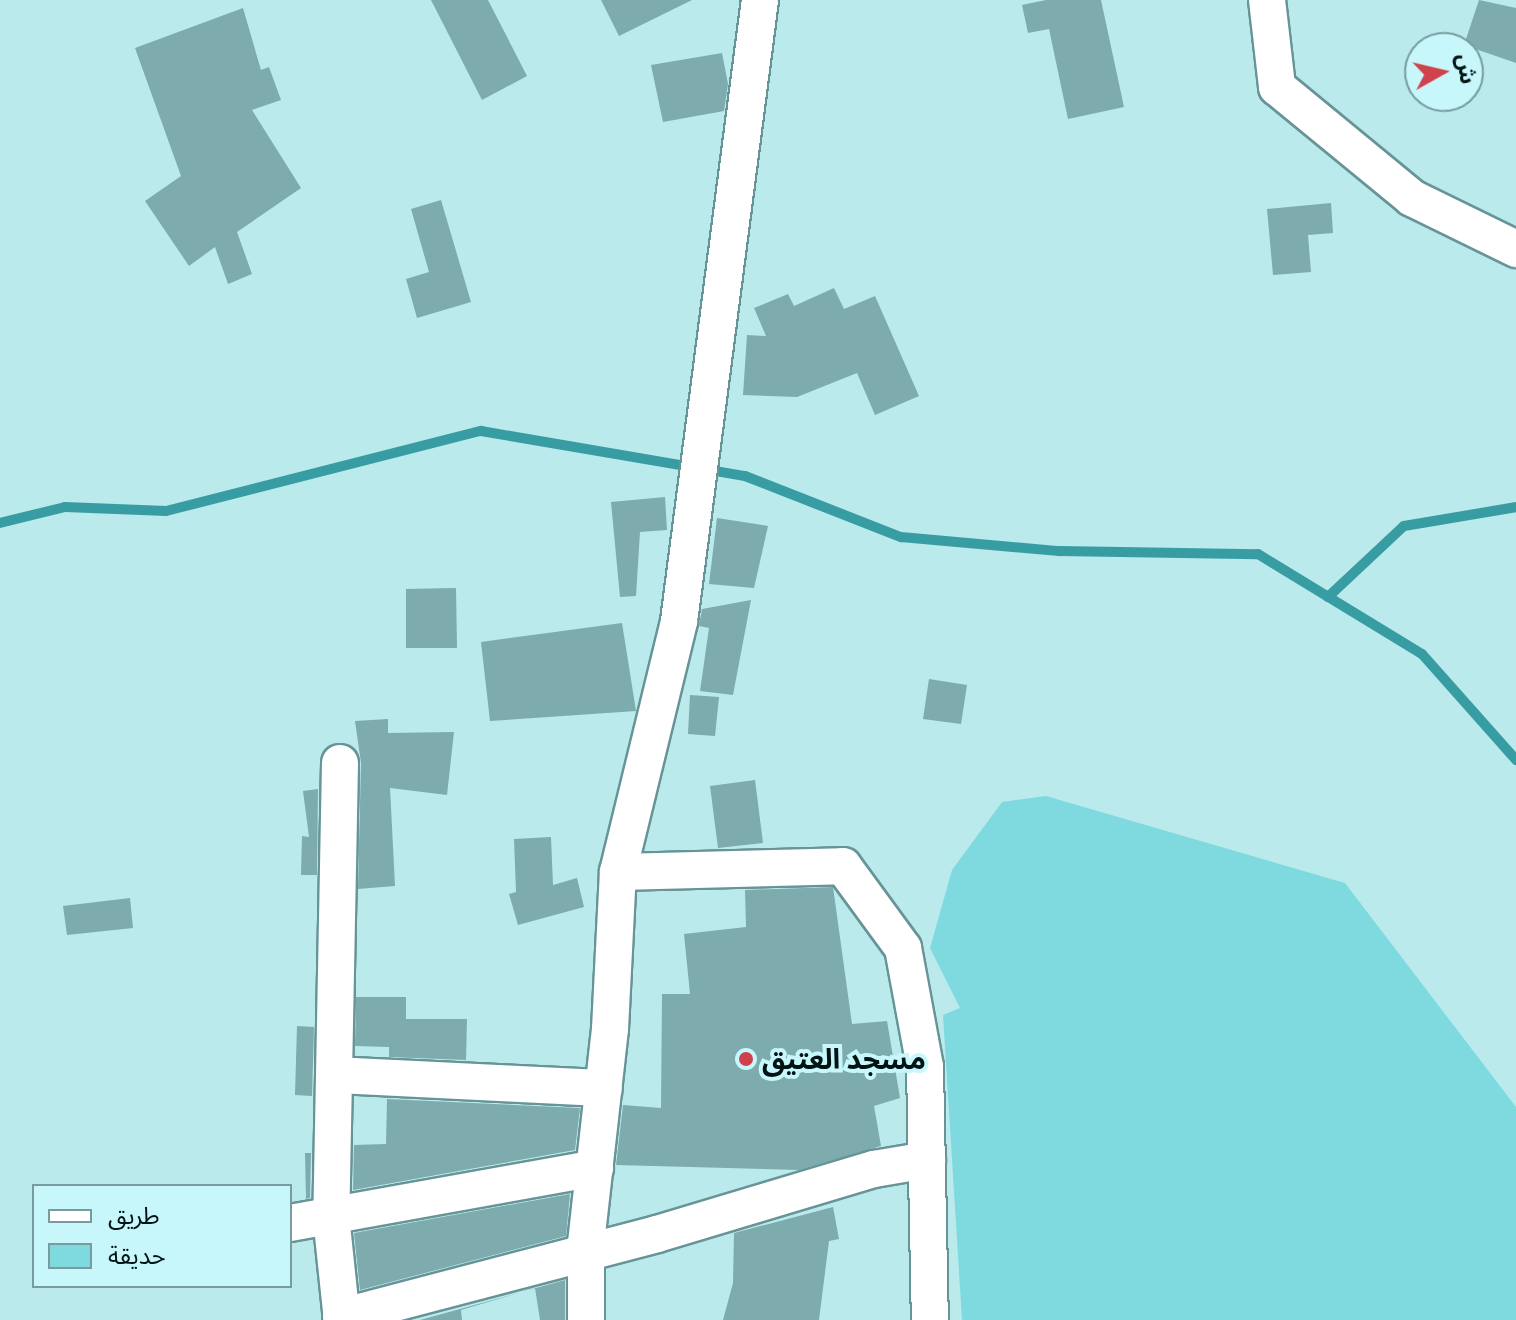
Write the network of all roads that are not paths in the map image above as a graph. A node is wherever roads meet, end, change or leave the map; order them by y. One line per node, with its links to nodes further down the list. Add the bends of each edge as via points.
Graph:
1 (760, 0): 5 (street, via 679,621)
2 (1267, 0): 3 (street, via 1277,87 1412,198)
3 (1516, 249)
4 (340, 763): 6 (street)
5 (618, 872): 7 (street); 8 (street, via 843,866 903,948 925,1067)
6 (335, 1075): 7 (street); 10 (street)
7 (604, 1088): 9 (street)
8 (927, 1160): 12 (street, via 874,1169 657,1234); 15 (street)
9 (595, 1168): 10 (street); 12 (street)
10 (331, 1216): 11 (street); 13 (street)
11 (292, 1223)
12 (586, 1249): 13 (street); 14 (street)
13 (342, 1318)
14 (586, 1320)
15 (930, 1320)

